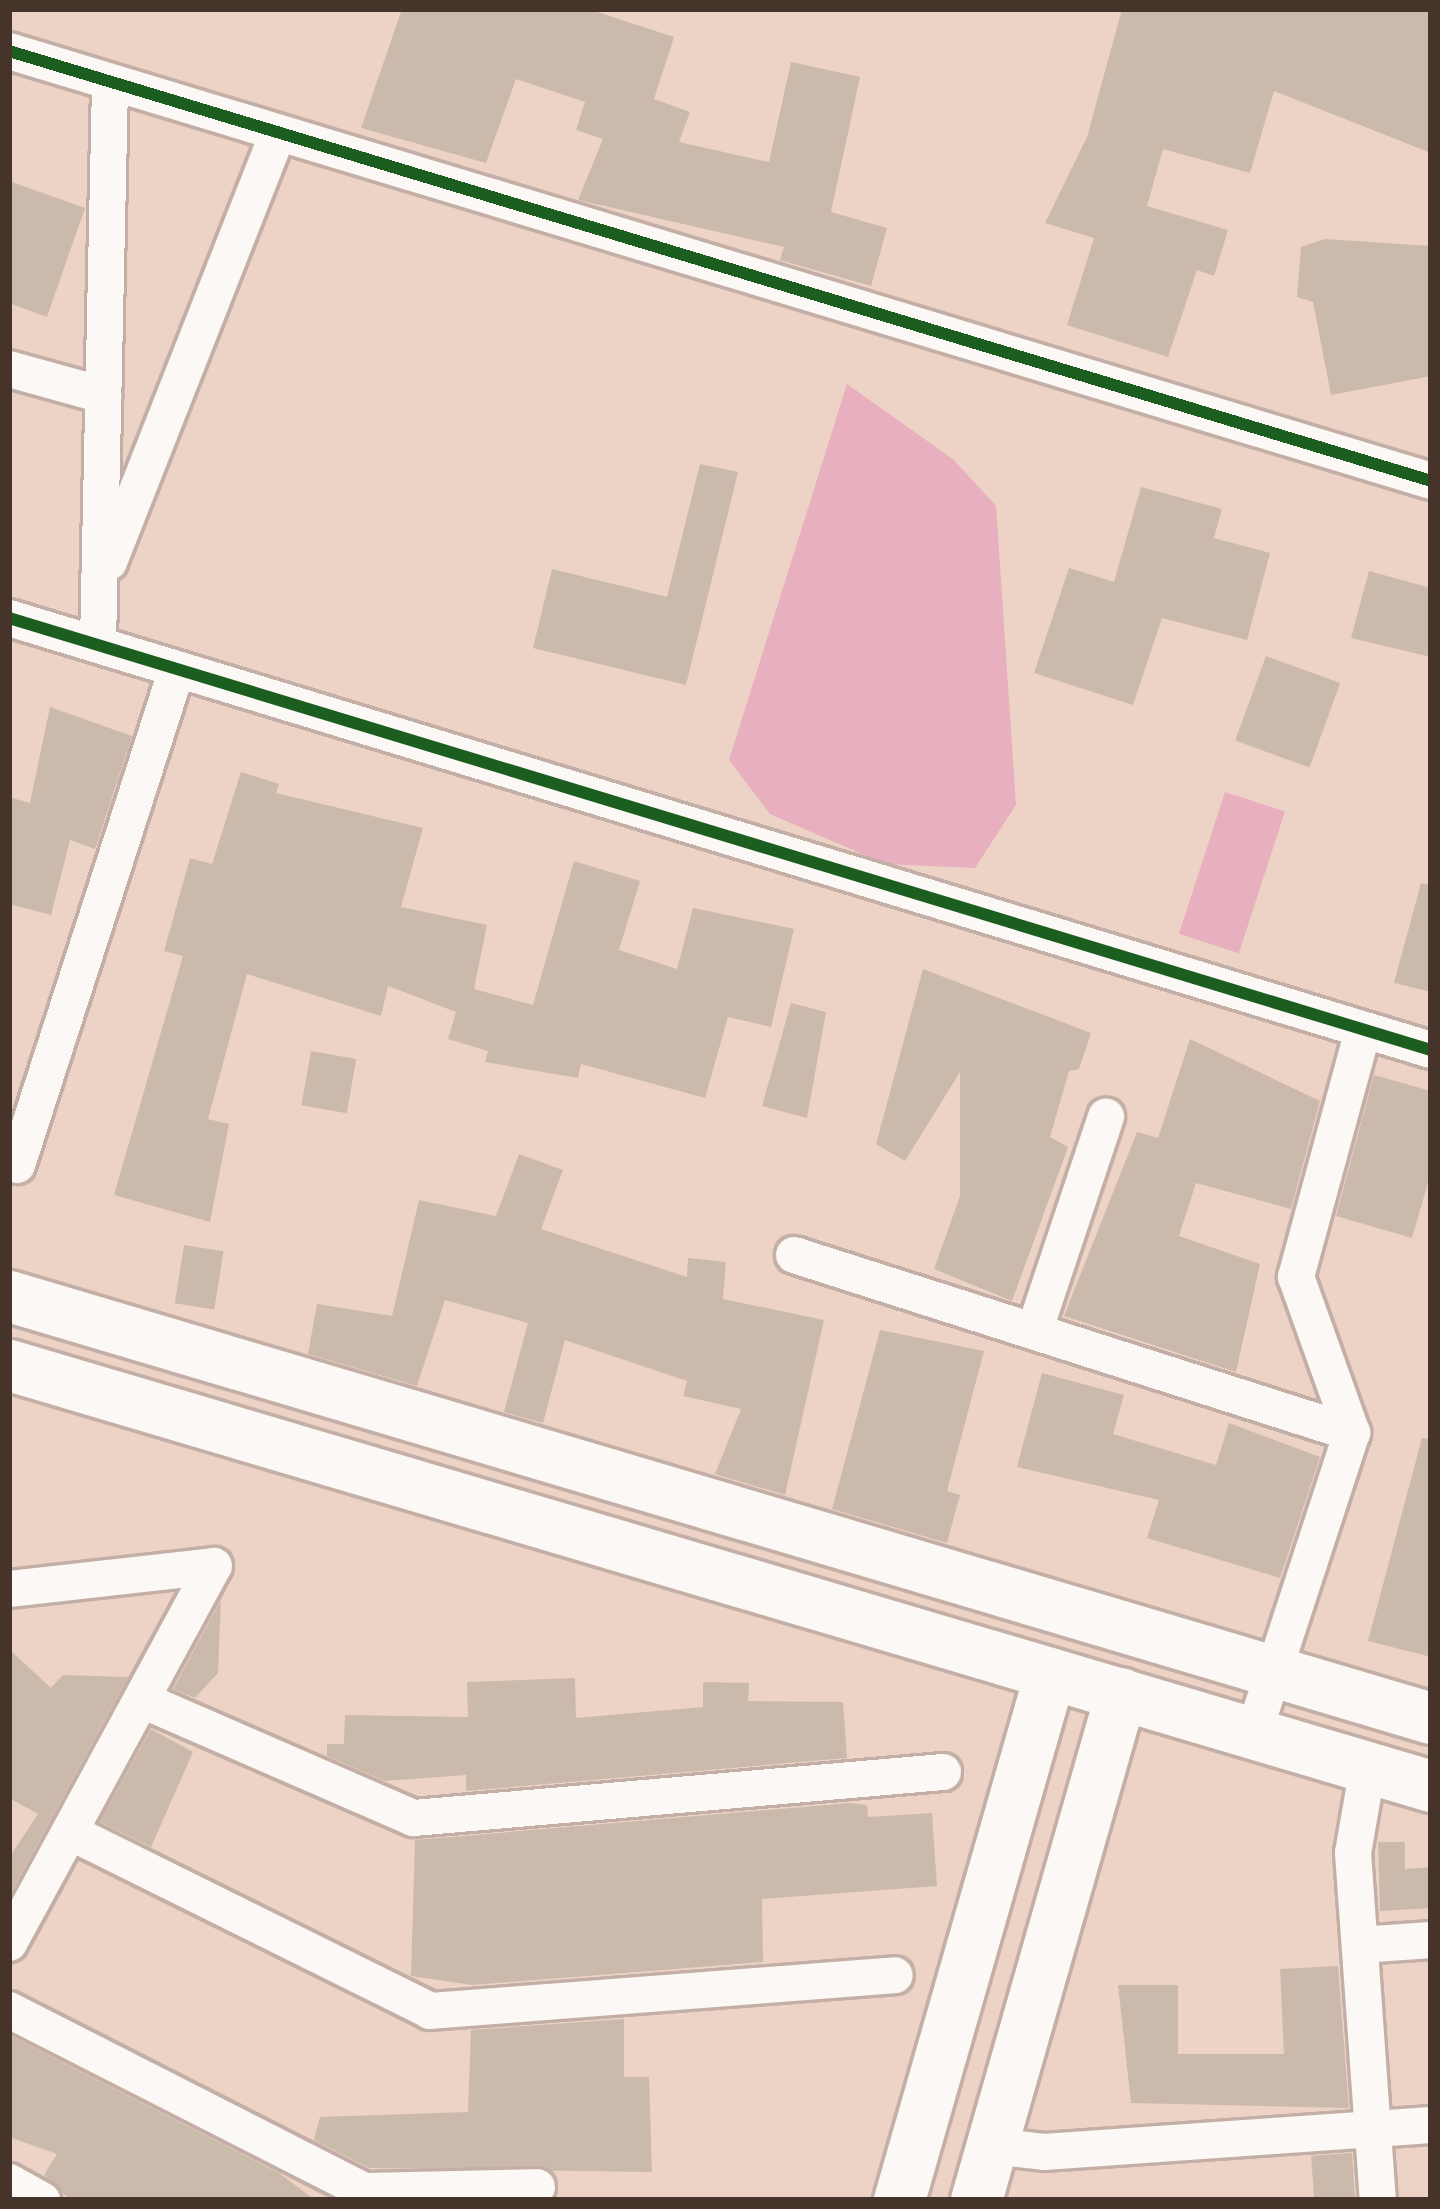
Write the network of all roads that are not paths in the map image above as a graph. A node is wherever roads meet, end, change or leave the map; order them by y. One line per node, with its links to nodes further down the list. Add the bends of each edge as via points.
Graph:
1 (9, 51): 2 (street)
2 (110, 83): 3 (street); 5 (street)
3 (278, 134): 6 (street); 7 (street)
4 (9, 369): 5 (street)
5 (103, 395): 7 (street)
6 (1431, 481)
7 (99, 588): 9 (street)
8 (9, 618): 9 (street)
9 (98, 644): 10 (street)
10 (177, 669): 11 (street); 14 (street)
11 (1363, 1030): 12 (street); 21 (street, via 1296,1277)
12 (1431, 1050)
13 (1106, 1117): 18 (street)
14 (17, 1166)
15 (794, 1256): 18 (street)
16 (9, 1296): 17 (street)
17 (118, 1328): 20 (street); 24 (street)
18 (1035, 1329): 21 (street)
19 (9, 1365): 20 (street)
20 (100, 1392): 23 (street)
21 (1352, 1433): 24 (street)
22 (9, 1589): 26 (street, via 214,1566)
23 (1050, 1673): 25 (street); 45 (street)
24 (1276, 1673): 27 (street); 28 (street)
25 (1120, 1694): 28 (street); 40 (street)
26 (142, 1700): 30 (street, via 414,1819); 32 (street)
27 (1431, 1718)
28 (1254, 1732): 29 (street)
29 (1368, 1767): 31 (street); 35 (street, via 1354,1830)
30 (943, 1772)
31 (1431, 1786)
32 (70, 1832): 34 (street); 36 (street, via 430,2011)
33 (1431, 1940): 35 (street)
34 (9, 1943)
35 (1360, 1946): 39 (street)
36 (896, 1975)
37 (9, 2010): 43 (street)
38 (1431, 2125): 39 (street)
39 (1373, 2129): 40 (street, via 1044,2152); 47 (street)
40 (992, 2146): 46 (street)
41 (9, 2182): 44 (street)
42 (537, 2187): 43 (street)
43 (372, 2195)
44 (42, 2200)
45 (899, 2200)
46 (976, 2200)
47 (1378, 2200)

